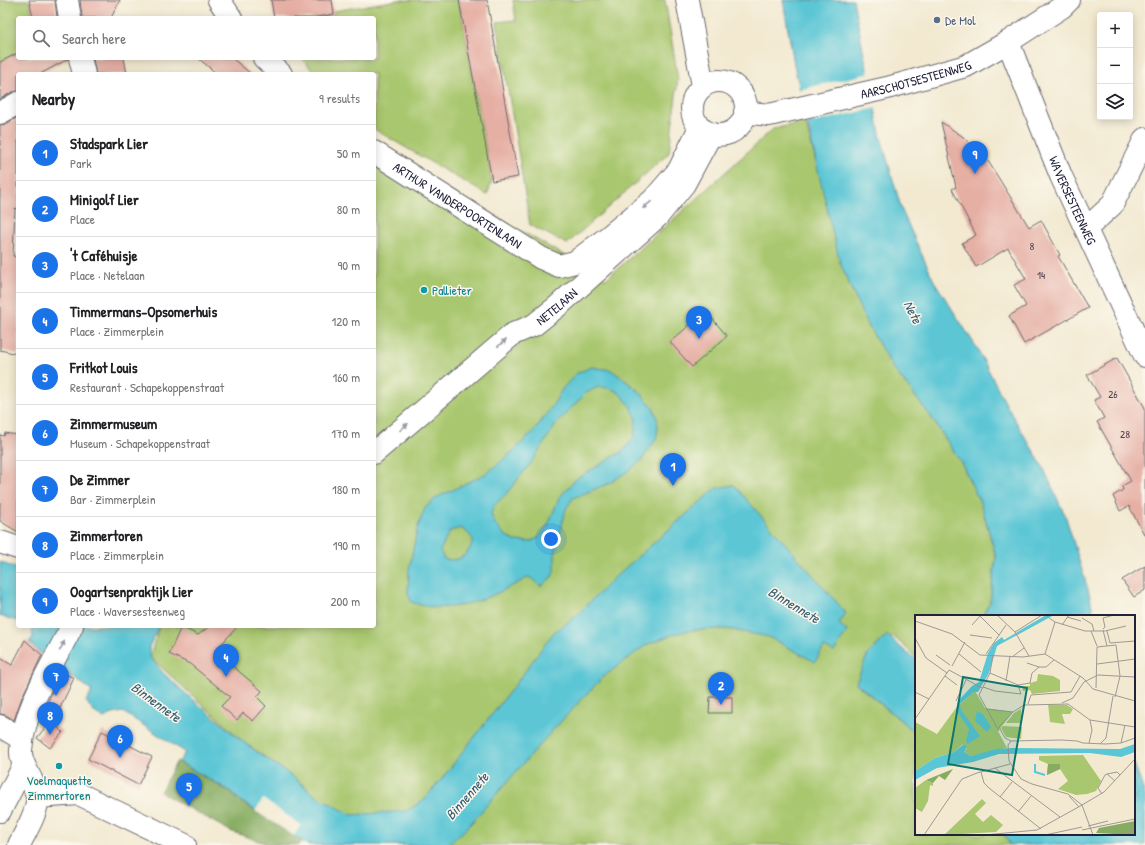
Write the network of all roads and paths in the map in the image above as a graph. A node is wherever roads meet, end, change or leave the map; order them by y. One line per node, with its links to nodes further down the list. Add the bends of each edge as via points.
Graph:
1 (66, 0): 5 (street)
2 (219, 0): 6 (street)
3 (687, 0): 10 (street)
4 (1069, 0): 7 (street, AARSCHOTSESTEENWEG)
5 (70, 16)
6 (230, 16)
7 (1008, 42): 12 (street, AARSCHOTSESTEENWEG, via 966,66 887,88 769,115); 17 (street, WAVERSESTEENWEG, via 1061,176)
8 (266, 60): 9 (street)
9 (278, 72)
10 (703, 86): 12 (street, via 714,81 734,86 740,92); 14 (street, via 693,99 692,105 694,118)
11 (16, 104): 13 (street)
12 (745, 112): 14 (street, via 737,128 730,132 722,135)
13 (0, 113)
14 (705, 130): 16 (street, ARTHUR VANDERPOORTENLAAN, one-way to 16, via 679,170 653,200 575,262 558,266 541,258); 19 (street, NETELAAN, one-way to 14, via 512,334 534,325 559,305 658,216 684,184)
15 (1145, 139): 17 (street, via 1112,205)
16 (376, 153)
17 (1086, 229): 18 (street, WAVERSESTEENWEG)
18 (1145, 356)
19 (376, 451)
20 (0, 542): 21 (street)
21 (16, 547)
22 (71, 628): 24 (street, one-way to 22, via 33,702)
23 (0, 726): 24 (street)
24 (22, 739): 25 (street, via 21,753)
25 (24, 765): 26 (street); 27 (street)
26 (37, 797): 28 (street, via 79,794); 29 (street, via 34,812)
27 (0, 811)
28 (150, 838): 30 (street)
29 (19, 845)
30 (185, 845)

